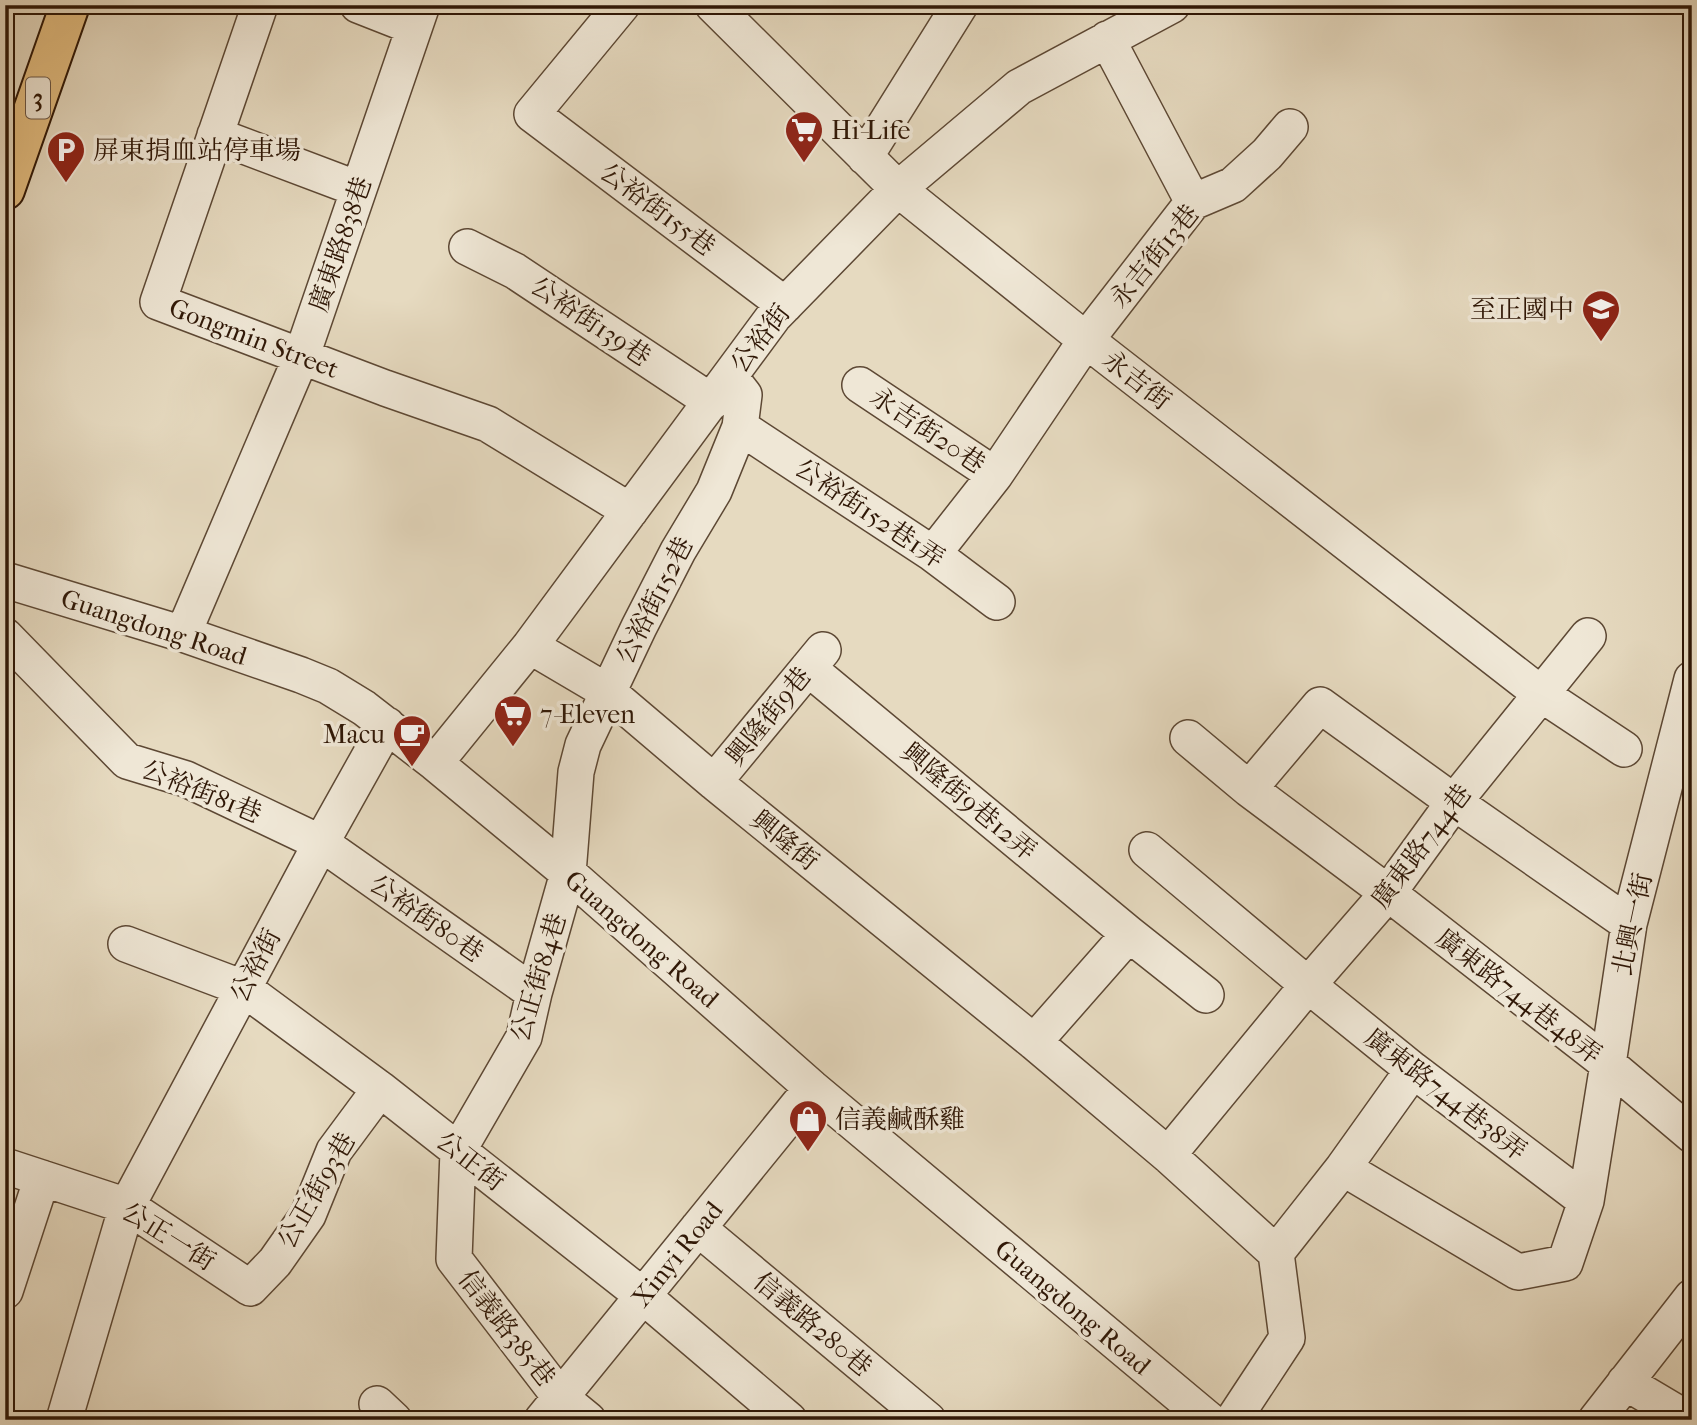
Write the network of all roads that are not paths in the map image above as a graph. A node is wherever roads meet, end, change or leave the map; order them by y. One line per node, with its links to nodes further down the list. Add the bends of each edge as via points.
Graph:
1 (70, 5): 15 (main road, 3)
2 (260, 5): 11 (street, Gongmin Street)
3 (358, 5): 8 (street)
4 (622, 5): 18 (street, 公裕街155巷, via 531,114)
5 (713, 5): 12 (street, 永吉街)
6 (960, 5): 12 (street)
7 (1160, 8): 9 (street, 公裕街)
8 (418, 16): 13 (street, 廣東路838巷)
9 (1107, 39): 14 (street, 公裕街, via 1019,87); 16 (street)
10 (1290, 127): 16 (street, 永吉街13巷, via 1233,186)
11 (215, 135): 13 (street); 20 (street, Gongmin Street, via 158,302)
12 (866, 157): 14 (street, 永吉街)
13 (358, 189): 20 (street, 廣東路838巷)
14 (898, 189): 18 (street, 公裕街); 19 (street, 永吉街)
15 (5, 190)
16 (1193, 202): 19 (street, 永吉街13巷)
17 (467, 247): 22 (street, 公裕街139巷)
18 (785, 305): 22 (street, 公裕街)
19 (1086, 340): 24 (street, 永吉街20巷); 36 (street, 永吉街)
20 (302, 355): 25 (street, Gongmin Street, via 488,424); 29 (street, 廣東路838巷)
21 (860, 385): 24 (street, 永吉街20巷)
22 (721, 390): 23 (street, 公裕街152巷, via 744,395); 25 (street, 公裕街)
23 (740, 427): 26 (street, 公裕街152巷1弄); 35 (street, 公裕街152巷, via 714,491 678,551)
24 (995, 475): 26 (street, 永吉街20巷)
25 (630, 511): 32 (street, 公裕街)
26 (933, 554): 28 (street, 公裕街152巷1弄)
27 (5, 580): 29 (street, Guangdong Road)
28 (998, 602)
29 (183, 634): 37 (street, Guangdong Road, via 328,686)
30 (1588, 635): 36 (street, 廣東路744巷)
31 (5, 636): 44 (street, 公裕街81巷, via 127,761 186,779)
32 (530, 646): 35 (street, 興隆街); 40 (street, 公裕街)
33 (815, 659): 41 (street, 興隆街9巷); 49 (street, 興隆街9巷12弄)
34 (1692, 679): 48 (street, 北興一街)
35 (608, 692): 41 (street, 興隆街); 46 (street, 公裕街152巷, via 583,745 576,772)
36 (1541, 694): 39 (street); 43 (street, 廣東路744巷)
37 (387, 725): 40 (street, Guangdong Road); 44 (street, 公裕街)
38 (1188, 738): 42 (street, 廣東路744巷48弄)
39 (1624, 749)
40 (435, 763): 46 (street, Guangdong Road)
41 (714, 782): 55 (street, 興隆街)
42 (1249, 789): 43 (street, via 1320,705); 47 (street, 廣東路744巷48弄)
43 (1454, 802): 47 (street, 廣東路744巷); 48 (street)
44 (321, 843): 52 (street, 公裕街); 53 (street, 公裕街80巷)
45 (1147, 850): 51 (street, 廣東路744巷38弄)
46 (568, 873): 53 (street, 公正街84巷); 58 (street, Guangdong Road)
47 (1388, 893): 51 (street, 廣東路744巷); 56 (street, 廣東路744巷48弄)
48 (1629, 924): 56 (street, 北興一街)
49 (1129, 934): 54 (street, 興隆街9巷12弄); 55 (street)
50 (126, 944): 52 (street, 公正街)
51 (1308, 985): 57 (street, 廣東路744巷38弄); 62 (street, 廣東路744巷)
52 (243, 988): 59 (street, 公正街); 67 (street, 公裕街)
53 (534, 993): 61 (street, 公正街84巷, via 524,1037)
54 (1206, 995)
55 (1034, 1042): 62 (street)
56 (1608, 1064): 60 (street); 66 (street, 廣東路744巷48弄)
57 (1413, 1070): 64 (street); 66 (street, 廣東路744巷38弄)
58 (812, 1088): 68 (street, Xinyi Road); 80 (street, Guangdong Road)
59 (380, 1090): 61 (street, 公正街); 70 (street, 公正街93巷, via 334,1151 308,1215)
60 (1692, 1135)
61 (458, 1151): 72 (street, 公正街); 75 (street, 信義路385巷, via 454,1259)
62 (1168, 1154): 69 (street)
63 (5, 1166): 65 (street, 公正一街)
64 (1343, 1168): 66 (street, 廣東路744巷48弄, via 1518,1272 1565,1263); 69 (street)
65 (42, 1178): 67 (street, 公正一街); 71 (street)
66 (1586, 1201)
67 (127, 1206): 70 (street, 公正一街); 76 (street, 公裕街)
68 (698, 1228): 72 (street, Xinyi Road); 79 (street, 信義路280巷)
69 (1276, 1253): 81 (street, via 1287,1338)
70 (250, 1288)
71 (5, 1291)
72 (643, 1296): 75 (street, Xinyi Road); 78 (street, 公正街)
73 (1692, 1297): 74 (street)
74 (1625, 1382): 82 (street); 83 (street)
75 (552, 1408): 77 (street, 信義路385巷)
76 (64, 1420)
77 (588, 1420)
78 (789, 1420)
79 (928, 1420)
80 (1209, 1420)
81 (1233, 1420)
82 (1596, 1420)
83 (1689, 1420)

